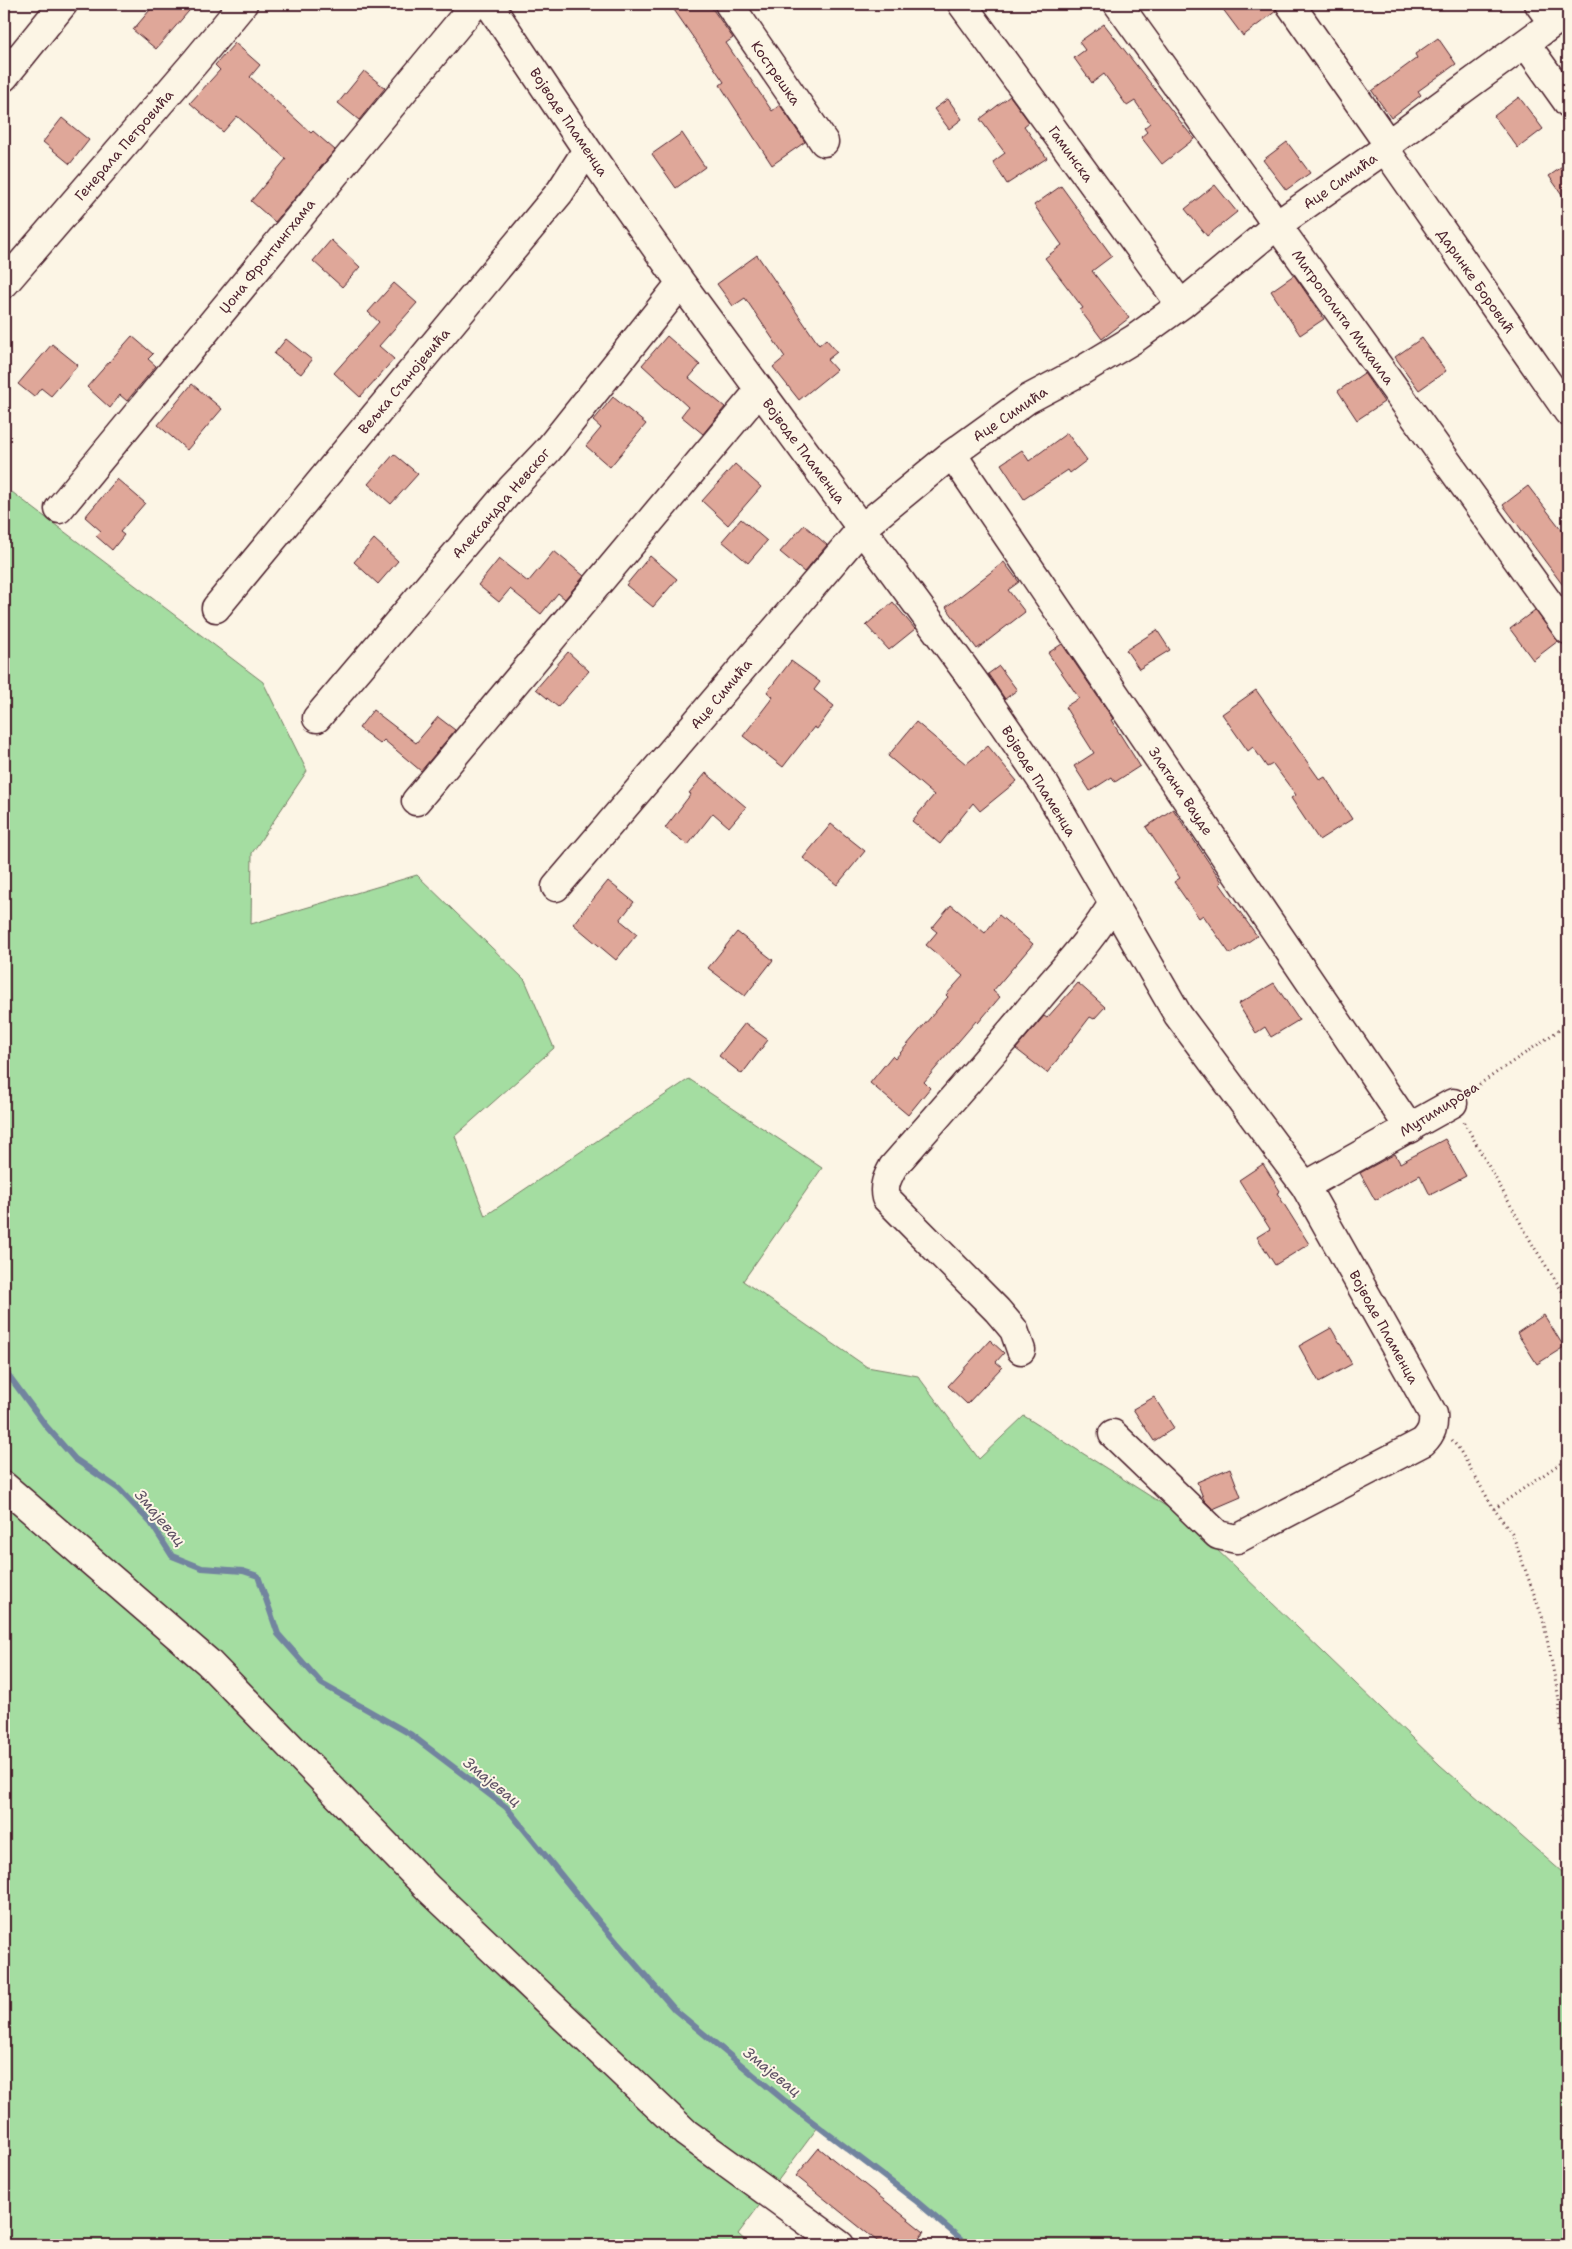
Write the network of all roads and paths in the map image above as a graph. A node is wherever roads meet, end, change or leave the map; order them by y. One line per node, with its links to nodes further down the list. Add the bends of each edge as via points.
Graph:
1 (63, 4): 11 (street)
2 (243, 4): 17 (street, Генерала Петровића)
3 (475, 4): 23 (street, Џона Фронтингхама)
4 (489, 4): 15 (street, Војводе Пламенца)
5 (728, 4): 13 (street, Кострешка)
6 (962, 4): 19 (street, Гаминска)
7 (1118, 4): 16 (street, Митрополита Михаила)
8 (1290, 4): 14 (street, Даринке Боровић)
9 (1553, 13): 10 (street, Аце Симића)
10 (1526, 44): 12 (street); 14 (street, Аце Симића)
11 (4, 77)
12 (1568, 103)
13 (824, 142)
14 (1387, 147): 16 (street, Аце Симића); 21 (street, Даринке Боровић)
15 (587, 150): 18 (street, Војводе Пламенца); 25 (street, Вељка Станојевића, via 560,192)
16 (1277, 225): 19 (street, Аце Симића); 26 (street, Митрополита Михаила)
17 (4, 284)
18 (681, 284): 20 (street, Војводе Пламенца); 27 (street, Александра Невског, via 548,450 511,489)
19 (1181, 305): 22 (street, Аце Симића, via 1082,371 1028,399)
20 (758, 391): 24 (street, Војводе Пламенца); 28 (street)
21 (1568, 412)
22 (952, 454): 24 (street, Аце Симића); 33 (street, Златана Вауде)
23 (59, 509)
24 (862, 528): 29 (street, Аце Симића); 30 (street, Војводе Пламенца, via 1045,785)
25 (216, 608)
26 (1568, 630)
27 (317, 718)
28 (416, 801)
29 (556, 887)
30 (1113, 903): 34 (street, Војводе Пламенца, via 1178,1015); 36 (street, via 1087,941 893,1167 885,1181 886,1198 1014,1330)
31 (1568, 1024): 32 (path, Мутимирова)
32 (1453, 1103): 33 (street, Мутимирова); 35 (path, via 1534,1247)
33 (1410, 1129): 34 (street, Мутимирова)
34 (1306, 1186): 37 (street, Војводе Пламенца, via 1433,1414)
35 (1568, 1300)
36 (1021, 1350)
37 (1434, 1425): 38 (street, via 1423,1442 1237,1538 1218,1535); 41 (path, via 1447,1433 1459,1448)
38 (1113, 1434)
39 (1568, 1458): 41 (path)
40 (4, 1486): 43 (street, via 208,1662 429,1889 686,2133)
41 (1494, 1509): 42 (path, via 1512,1533 1543,1619 1559,1699 1565,1780 1561,1814)
42 (1568, 1827)
43 (840, 2245)

